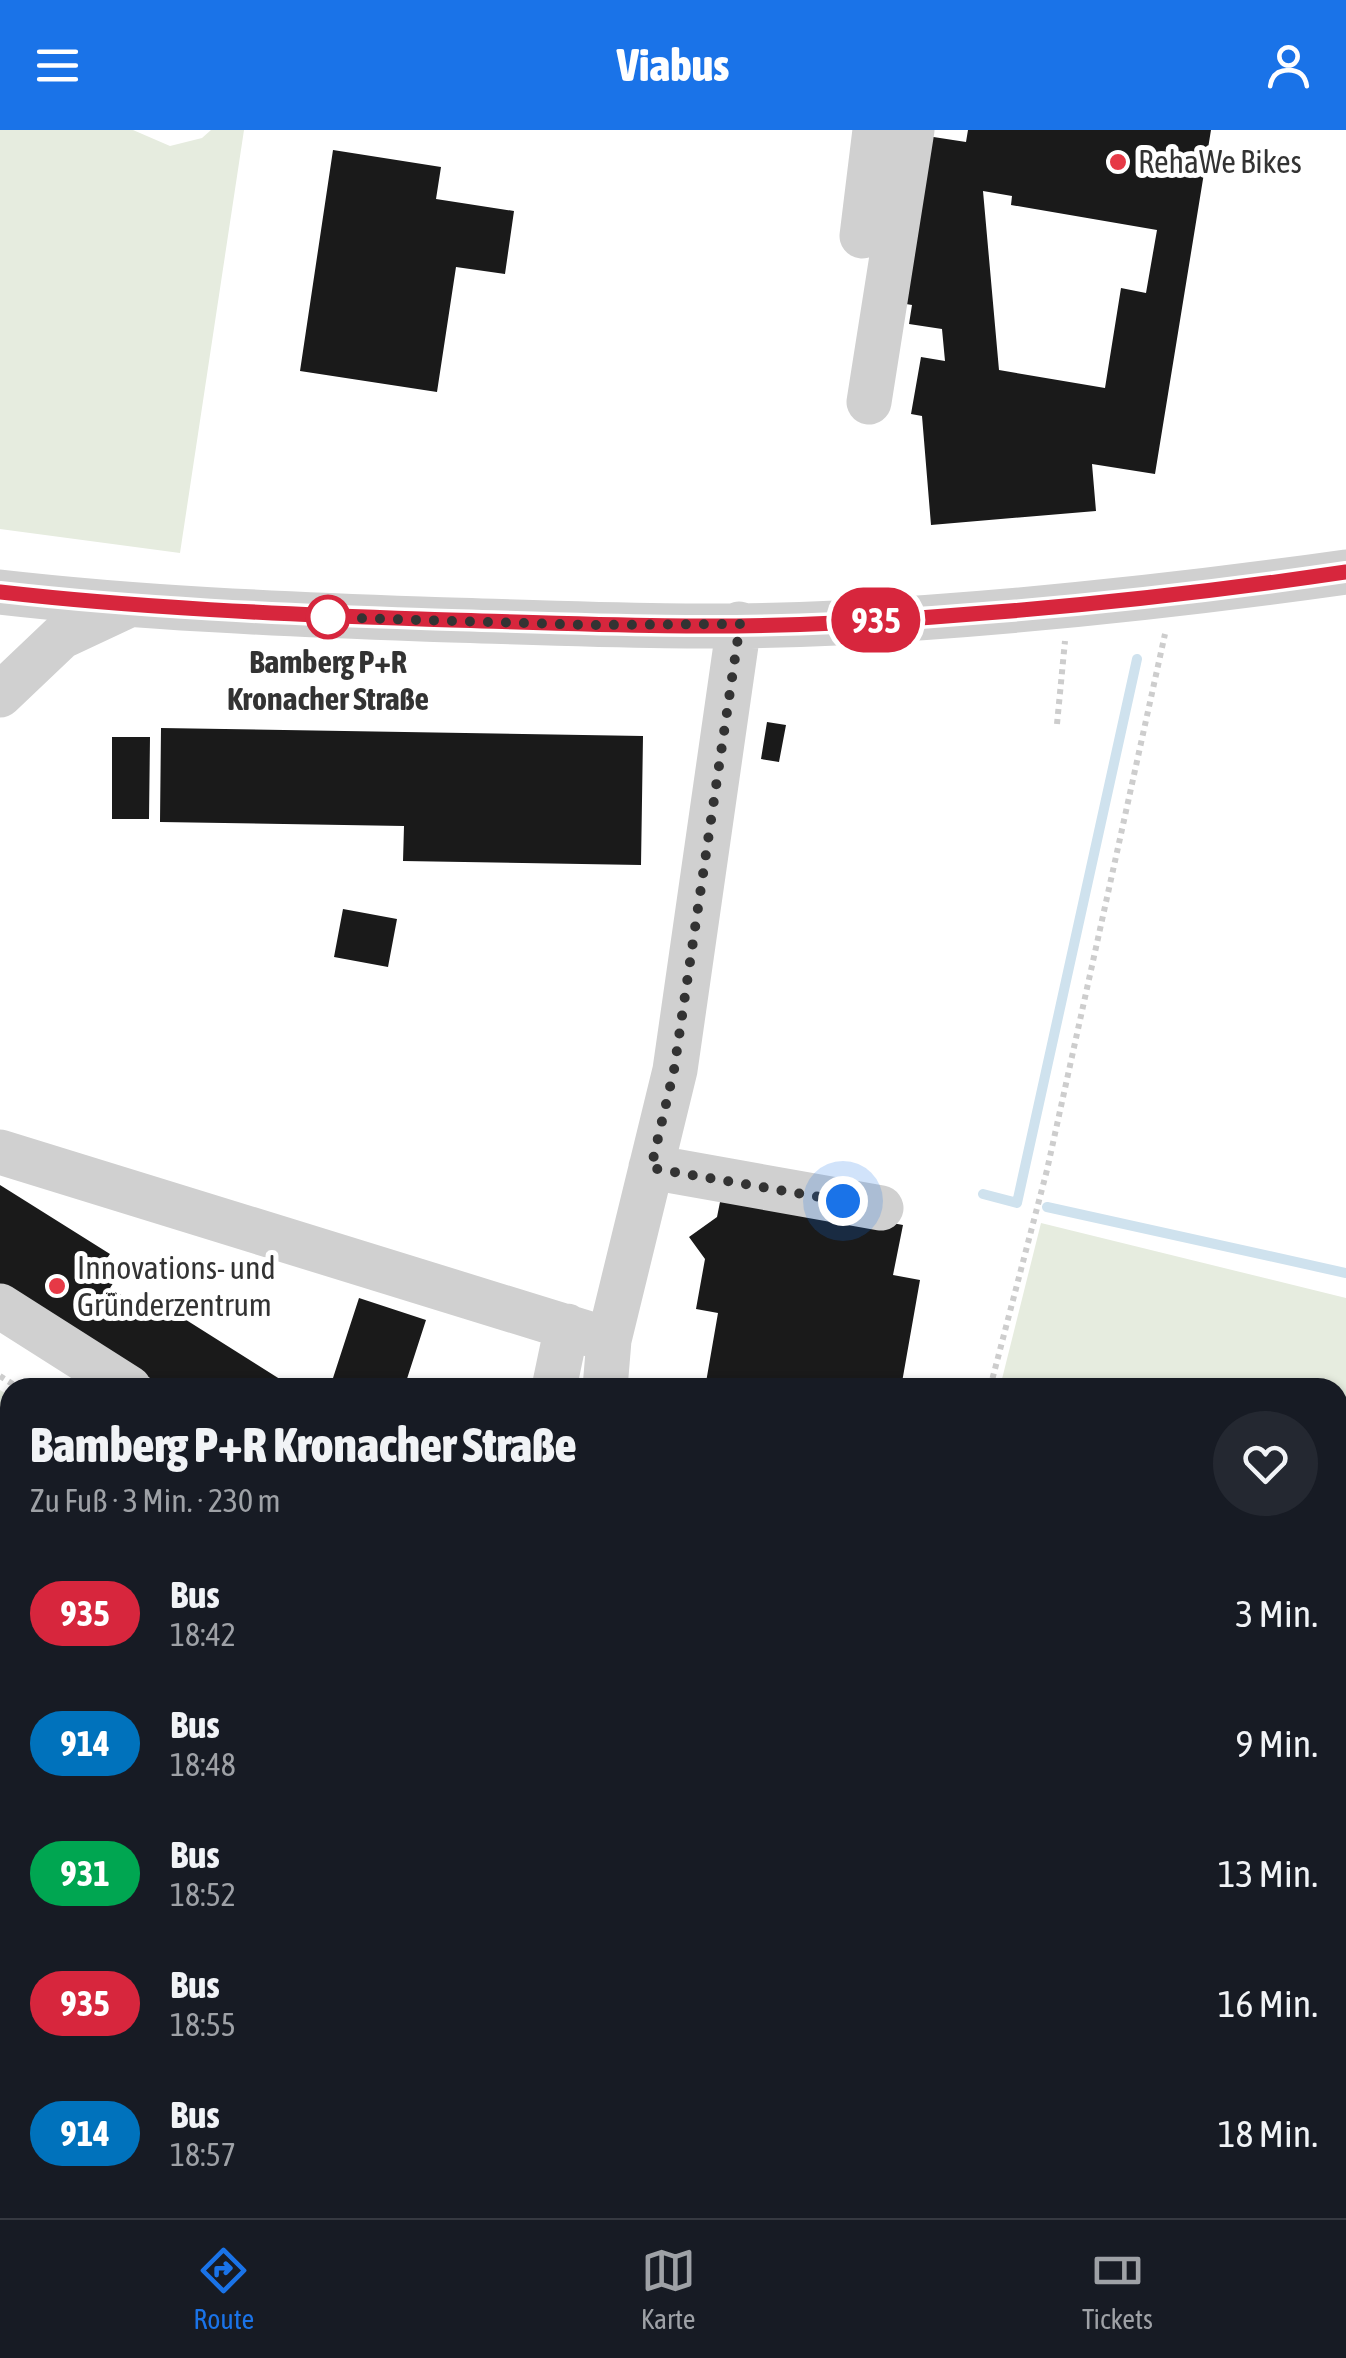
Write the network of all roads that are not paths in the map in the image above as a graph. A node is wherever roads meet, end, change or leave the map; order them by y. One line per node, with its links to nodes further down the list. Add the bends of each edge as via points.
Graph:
1 (876, 130): 3 (street)
2 (912, 130): 4 (street)
3 (862, 236)
4 (868, 402)
5 (1346, 572): 8 (street, via 1067,607)
6 (0, 592): 7 (street)
7 (127, 606): 8 (street, via 590,625); 9 (street, via 61,636)
8 (740, 624): 11 (street, via 674,1070)
9 (0, 695)
10 (0, 1152): 14 (street)
11 (651, 1168): 12 (street); 15 (street)
12 (881, 1208)
13 (0, 1306): 16 (street)
14 (556, 1323): 15 (street); 17 (street)
15 (609, 1340): 18 (street)
16 (113, 1378)
17 (554, 1378)
18 (605, 1378)

